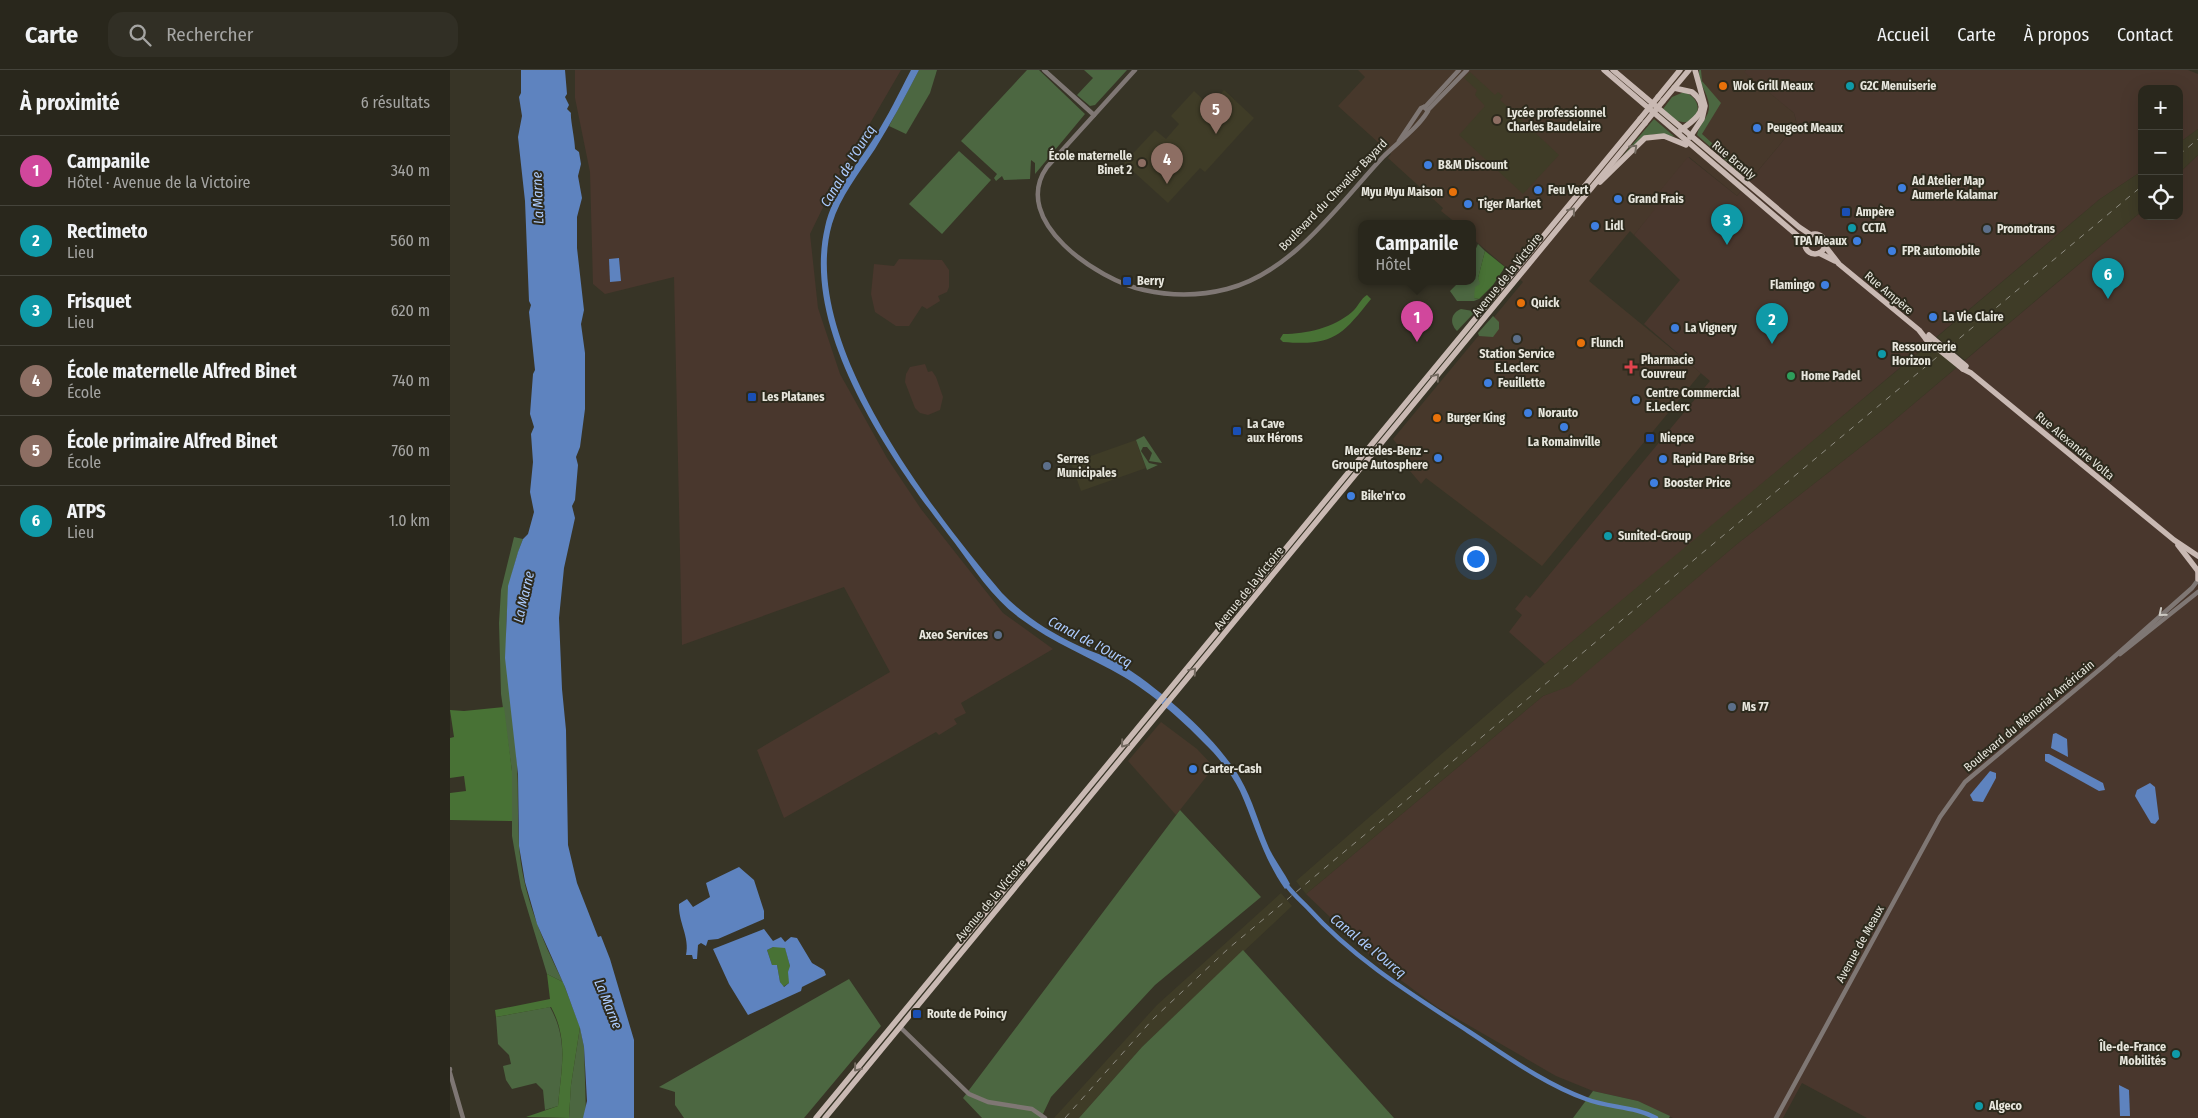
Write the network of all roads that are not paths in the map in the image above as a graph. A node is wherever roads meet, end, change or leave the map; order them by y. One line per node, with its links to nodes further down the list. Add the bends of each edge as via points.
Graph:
1 (1044, 70): 14 (street)
2 (1135, 70): 14 (street)
3 (1459, 70): 13 (street)
4 (1467, 70): 13 (street)
5 (1604, 70): 12 (main road)
6 (1613, 70): 12 (main road)
7 (1680, 70): 11 (main road, Avenue de la Victoire)
8 (1689, 70): 10 (main road, Avenue de la Victoire)
9 (1695, 70): 17 (main road, via 1705,106 1704,114)
10 (1674, 88): 11 (main road, Avenue de la Victoire); 16 (main road, via 1692,92 1701,104 1696,119)
11 (1660, 99): 15 (main road, Avenue de la Victoire, bridge)
12 (1643, 101): 16 (main road, Rue Branly); 18 (main road, Rue Branly)
13 (1426, 109): 14 (street, Boulevard du Chevalier Bayard, via 1421,110 1422,114 1398,142 1307,240 1283,261 1257,278 1217,292 1169,294 1129,286 1092,267 1050,229 1043,217 1038,202 1044,170)
14 (1094, 116)
15 (1642, 121): 19 (main road, Avenue de la Victoire); 33 (main road, Avenue de la Victoire, one-way to 33)
16 (1681, 130): 17 (main road, Rue Branly)
17 (1690, 137): 20 (main road, Rue Branly)
18 (1694, 149): 19 (main road, one-way to 18, via 1645,138 1664,136); 21 (main road, Rue Branly)
19 (1586, 193): 34 (main road, Avenue de la Victoire, one-way to 19)
20 (1811, 235): 21 (main road); 22 (main road, via 1821,236)
21 (1805, 242): 23 (main road, via 1809,252)
22 (1825, 246): 23 (main road); 24 (main road, Rue Ampère)
23 (1819, 254): 24 (main road, Rue Ampère)
24 (1839, 264): 25 (main road, Rue Ampère, bridge)
25 (1965, 368): 26 (main road, Rue Alexandre Volta)
26 (2174, 540): 27 (main road, Rue Alexandre Volta); 28 (main road, Rue Alexandre Volta)
27 (2198, 556)
28 (2198, 570): 29 (main road)
29 (2198, 579): 31 (street, one-way to 31, via 2192,588)
30 (2198, 592): 31 (street)
31 (2105, 665): 32 (street, Boulevard du Mémorial Américain)
32 (1965, 782): 41 (street, Avenue de Meaux, via 1940,816)
33 (919, 993): 34 (street, via 899,1021); 35 (main road, Avenue de la Victoire)
34 (900, 1027): 35 (street); 39 (main road, Avenue de la Victoire); 40 (street, via 965,1091 988,1102 1032,1109)
35 (888, 1030): 38 (main road, Avenue de la Victoire, one-way to 38)
36 (450, 1070): 37 (street)
37 (463, 1118)
38 (816, 1118)
39 (825, 1118)
40 (1045, 1118)
41 (1776, 1118)

